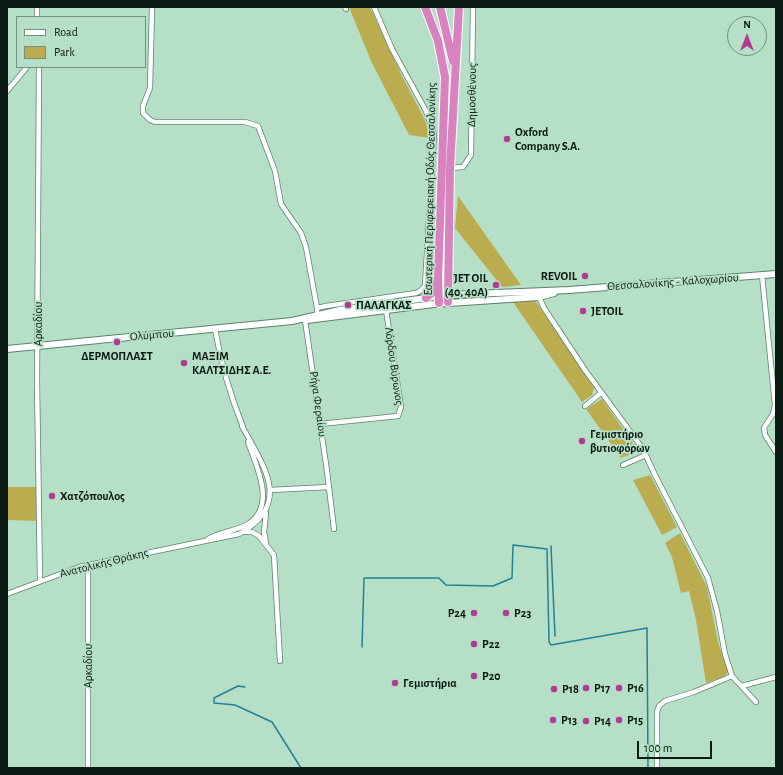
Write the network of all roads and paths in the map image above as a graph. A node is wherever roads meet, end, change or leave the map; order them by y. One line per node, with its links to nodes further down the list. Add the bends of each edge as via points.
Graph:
1 (152, 7): 24 (street, via 150,88 143,113 156,122 245,122 258,126 275,171 281,204 301,233 306,247)
2 (374, 7): 16 (street, via 392,50 426,112 434,134)
3 (421, 7): 8 (highway)
4 (425, 7): 8 (highway, Εσωτερική Περιφερειακή Οδός Θεσσαλονίκης)
5 (440, 7): 11 (highway, via 452,54)
6 (459, 7): 11 (highway, Εσωτερική Περιφερειακή Οδός Θεσσαλονίκης)
7 (473, 7): 13 (street, Δημοσθένους, via 471,155 462,167)
8 (431, 22): 17 (highway, Εσωτερική Περιφερειακή Οδός Θεσσαλονίκης, via 438,41 444,77)
9 (26, 68): 12 (street)
10 (38, 68): 28 (street, Αρκαδίου)
11 (455, 79): 13 (highway, Εσωτερική Περιφερειακή Οδός Θεσσαλονίκης)
12 (7, 91)
13 (450, 168): 21 (highway, Εσωτερική Περιφερειακή Οδός Θεσσαλονίκης)
14 (776, 274): 15 (main road, Θεσσαλονίκης - Καλοχωρίου)
15 (762, 275): 18 (main road, Θεσσαλονίκης - Καλοχωρίου); 34 (street, via 775,405 773,414 764,428)
16 (426, 279): 17 (street); 24 (street, via 423,289 416,293 363,300)
17 (438, 279): 20 (highway, via 435,290); 22 (highway, Εσωτερική Περιφερειακή Οδός Θεσσαλονίκης)
18 (569, 290): 19 (main road, Θεσσαλονίκης - Καλοχωρίου); 21 (main road, Θεσσαλονίκης - Καλοχωρίου)
19 (536, 297): 21 (main road, Θεσσαλονίκης - Καλοχωρίου); 30 (street)
20 (426, 298): 22 (main road, Θεσσαλονίκης - Καλοχωρίου); 24 (main road, Θεσσαλονίκης - Καλοχωρίου, via 378,303)
21 (448, 299): 22 (main road, Θεσσαλονίκης - Καλοχωρίου)
22 (439, 300): 23 (main road, Θεσσαλονίκης - Καλοχωρίου)
23 (386, 310): 24 (main road, Θεσσαλονίκης - Καλοχωρίου); 32 (street, Λόρδου Βύρωνος, via 401,407 398,416)
24 (318, 314): 25 (main road); 26 (main road, Θεσσαλονίκης - Καλοχωρίου)
25 (297, 320): 26 (main road, Θεσσαλονίκης - Καλοχωρίου); 27 (main road, Ολύμπου)
26 (305, 320): 32 (street, Ρήγα Φεραίου)
27 (215, 329): 28 (main road, Ολύμπου); 33 (street, Ανατολικής Θράκης, via 229,391)
28 (38, 345): 29 (main road, Ολύμπου); 50 (street, Αρκαδίου)
29 (7, 349)
30 (601, 393): 31 (street); 35 (street)
31 (585, 406)
32 (320, 424): 37 (street, Ρήγα Φεραίου)
33 (242, 426): 38 (street, Ανατολικής Θράκης, via 267,476); 40 (street, Ανατολικής Θράκης, via 262,487 263,501)
34 (776, 452)
35 (646, 455): 36 (street); 53 (street, via 708,578)
36 (623, 465)
37 (329, 487): 38 (street); 43 (street, Ρήγα Φεραίου)
38 (270, 490): 39 (street, Ανατολικής Θράκης)
39 (267, 510): 42 (street, Ανατολικής Θράκης); 44 (street)
40 (256, 516): 41 (street, Ανατολικής Θράκης); 42 (street)
41 (248, 524): 42 (street); 47 (street, Ανατολικής Θράκης)
42 (254, 525): 44 (street); 45 (street, Ανατολικής Θράκης); 46 (street)
43 (334, 529)
44 (264, 532): 48 (street)
45 (240, 534): 46 (street, via 252,532); 47 (street, Ανατολικής Θράκης)
46 (259, 536): 48 (street)
47 (204, 540): 49 (street, Ανατολικής Θράκης)
48 (267, 544): 52 (street, via 274,555 275,563)
49 (88, 565): 50 (street, Ανατολικής Θράκης); 57 (street, Αρκαδίου)
50 (40, 581): 51 (street, Ανατολικής Θράκης)
51 (7, 594)
52 (280, 661)
53 (732, 676): 55 (street); 58 (street, via 665,701 659,706)
54 (776, 677): 55 (street)
55 (742, 686): 56 (street)
56 (756, 702)
57 (88, 768)
58 (657, 768)

